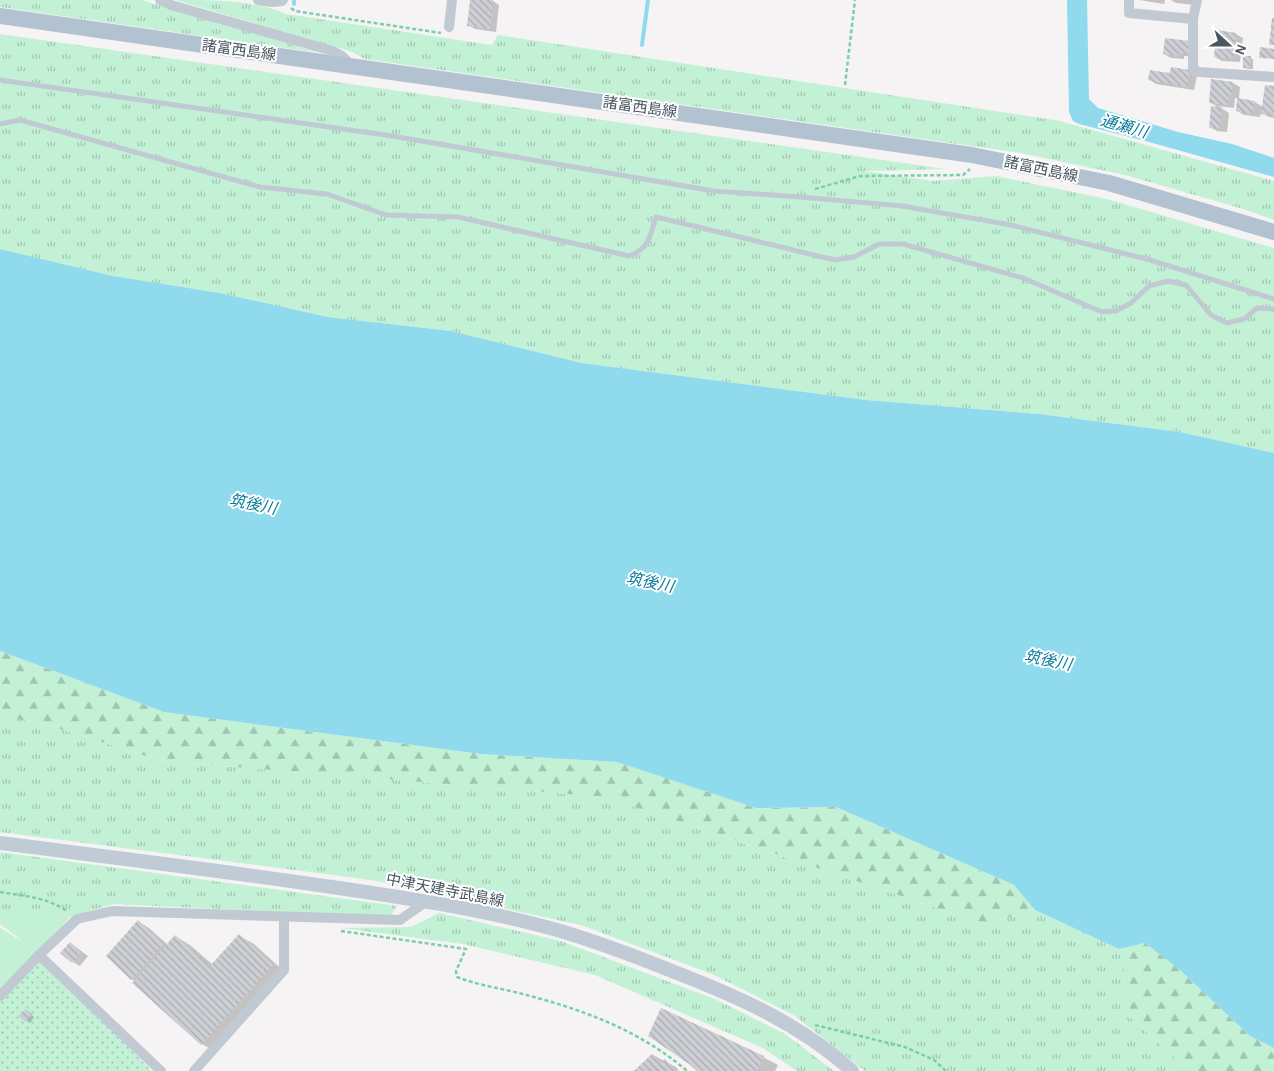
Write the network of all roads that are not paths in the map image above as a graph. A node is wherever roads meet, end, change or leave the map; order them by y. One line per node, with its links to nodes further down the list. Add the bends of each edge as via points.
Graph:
1 (160, 0): 10 (street, via 333,51)
2 (258, 0): 6 (street)
3 (452, 0): 9 (street)
4 (1129, 0): 8 (street, via 1129,13)
5 (1197, 0): 8 (street)
6 (283, 1)
7 (0, 16): 10 (main road, 諸富西島線)
8 (1193, 19): 11 (street, via 1193,68 1199,72)
9 (449, 27)
10 (352, 66): 14 (main road, 諸富西島線, via 972,155 1108,183)
11 (1274, 77)
12 (0, 80): 15 (lane, via 392,136 714,191 902,206 1011,226 1150,260)
13 (0, 124): 16 (lane, via 20,120 260,187 327,194 386,215 458,218 629,256 647,244 656,217 835,260 854,257 879,244 903,244 1023,278 1102,312 1116,311 1131,303 1148,286 1168,281 1186,285 1211,315 1227,323 1244,319 1257,308)
14 (1274, 232)
15 (1274, 299)
16 (1274, 310)
17 (0, 843): 18 (main road, 中津天建寺武島線)
18 (427, 901): 19 (street, via 400,920); 24 (main road, 中津天建寺武島線, via 550,928 616,949 721,990 786,1022)
19 (284, 917): 20 (street, via 112,910 77,919); 23 (street, via 284,970)
20 (39, 955): 21 (street); 22 (street)
21 (0, 996)
22 (162, 1071)
23 (194, 1071)
24 (852, 1071)

